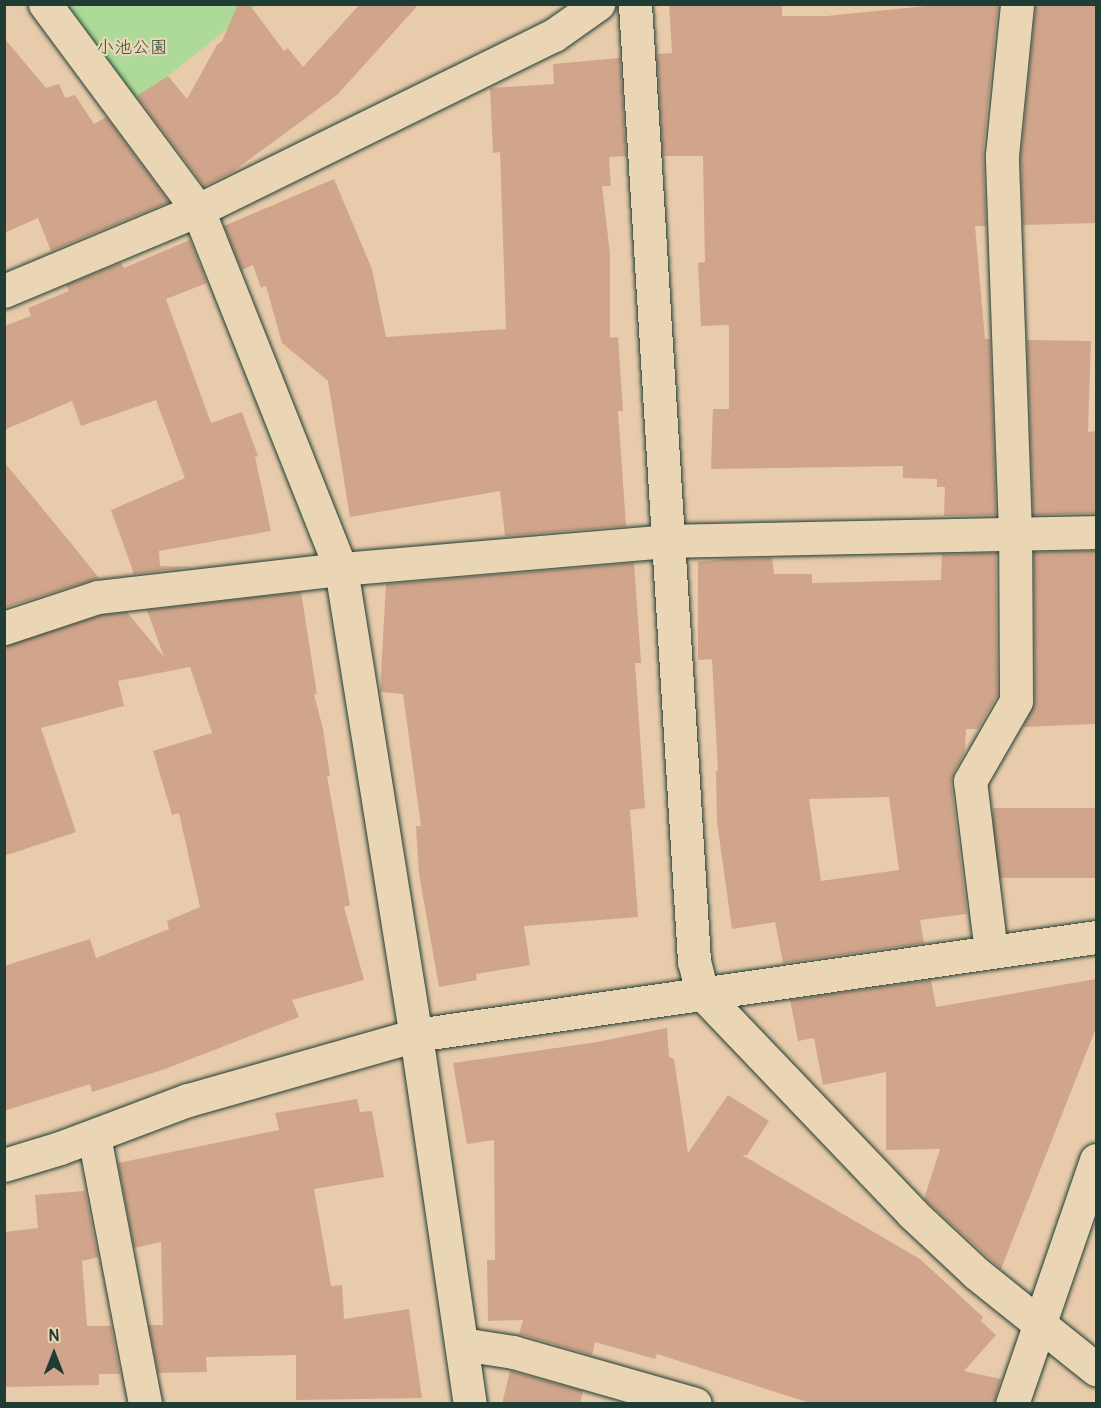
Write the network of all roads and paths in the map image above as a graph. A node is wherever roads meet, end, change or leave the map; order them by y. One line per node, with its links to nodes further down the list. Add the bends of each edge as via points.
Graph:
1 (45, 4): 5 (street)
2 (598, 4): 5 (street, via 554,35)
3 (635, 4): 9 (street)
4 (1017, 4): 8 (street, via 1002,155)
5 (198, 210): 6 (street); 10 (street)
6 (4, 291)
7 (1096, 532): 8 (street)
8 (1015, 533): 9 (street); 13 (street, via 1016,701 970,781)
9 (668, 541): 10 (street); 14 (street, via 694,961)
10 (340, 569): 11 (street, via 98,597); 15 (street)
11 (4, 628)
12 (1096, 937): 13 (street)
13 (992, 952): 14 (street)
14 (702, 993): 15 (street); 19 (street, via 913,1214)
15 (416, 1035): 16 (street, via 188,1100); 20 (street)
16 (94, 1136): 18 (street); 22 (street)
17 (1096, 1160): 19 (street)
18 (4, 1165)
19 (1040, 1325): 21 (street); 25 (street)
20 (462, 1344): 23 (street); 24 (street, via 513,1352)
21 (1096, 1369)
22 (145, 1404)
23 (470, 1404)
24 (694, 1404)
25 (1012, 1404)

